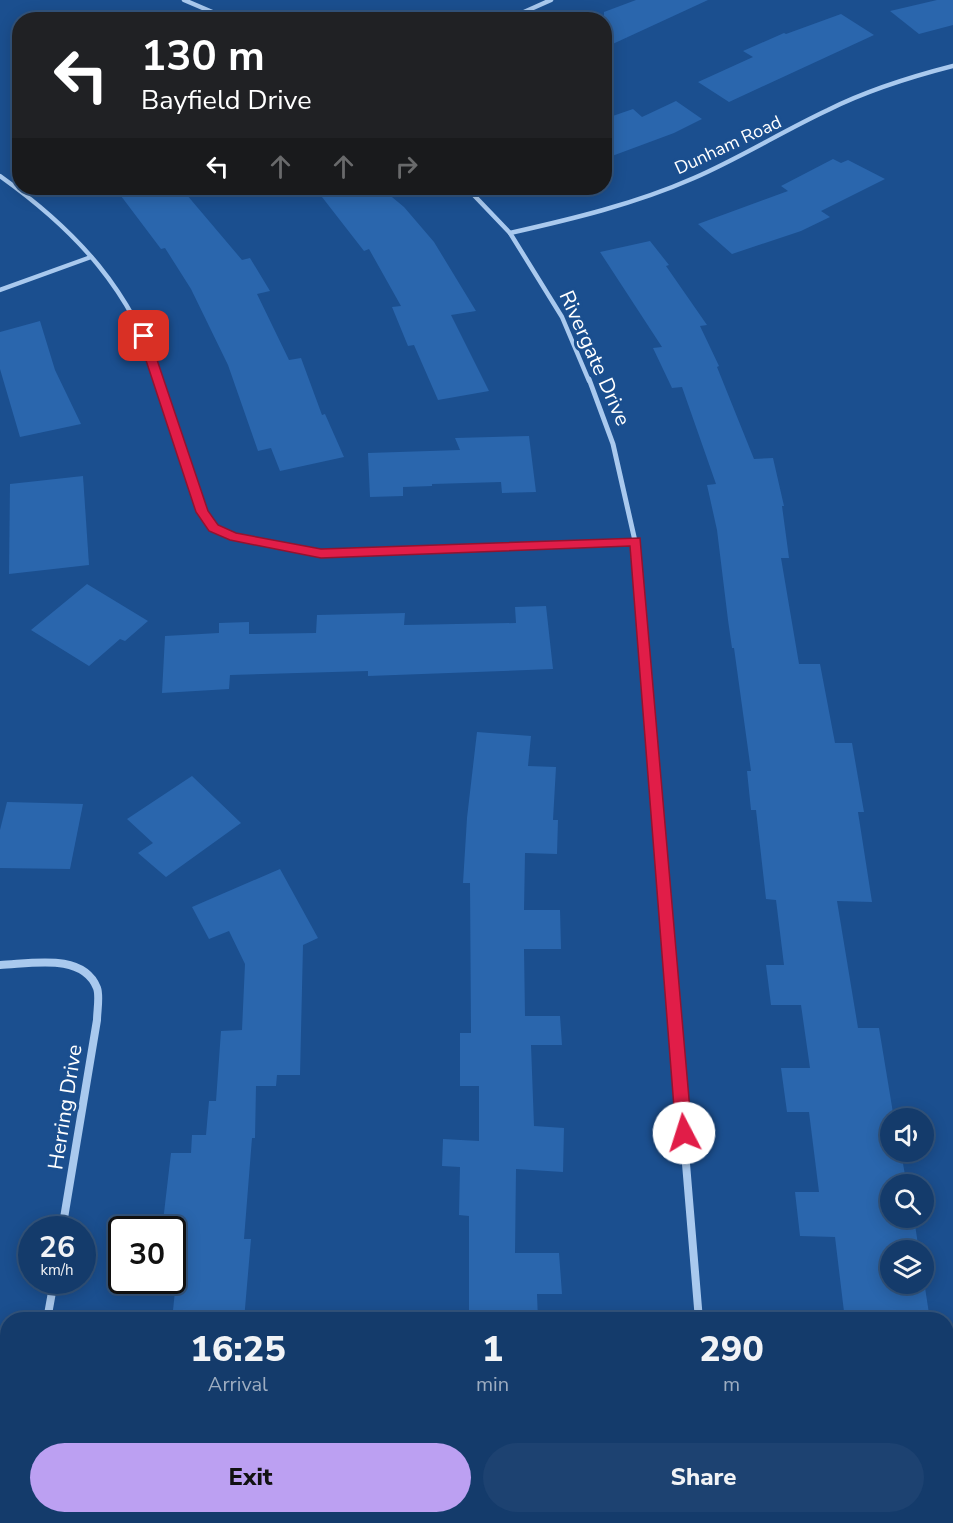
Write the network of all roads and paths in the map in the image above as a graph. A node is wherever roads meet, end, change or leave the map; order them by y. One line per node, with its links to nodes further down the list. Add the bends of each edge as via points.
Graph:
1 (184, 0): 3 (street)
2 (551, 0): 4 (street)
3 (212, 12)
4 (524, 12)
5 (953, 66): 8 (street, Dunham Road, via 846,101 665,189 567,221)
6 (26, 195): 9 (street, via 68,229)
7 (474, 195): 8 (street, Rivergate Drive)
8 (510, 233): 11 (street, Rivergate Drive, via 562,317 596,396)
9 (91, 257): 10 (street); 11 (street, via 127,302 144,336 202,512 214,528 243,539 321,553)
10 (0, 290)
11 (635, 541): 16 (street, Rivergate Drive)
12 (0, 965): 13 (street, Herring Drive, via 61,963 86,971 98,989 92,1058)
13 (64, 1216)
14 (52, 1294): 15 (street)
15 (48, 1312)
16 (698, 1312)

